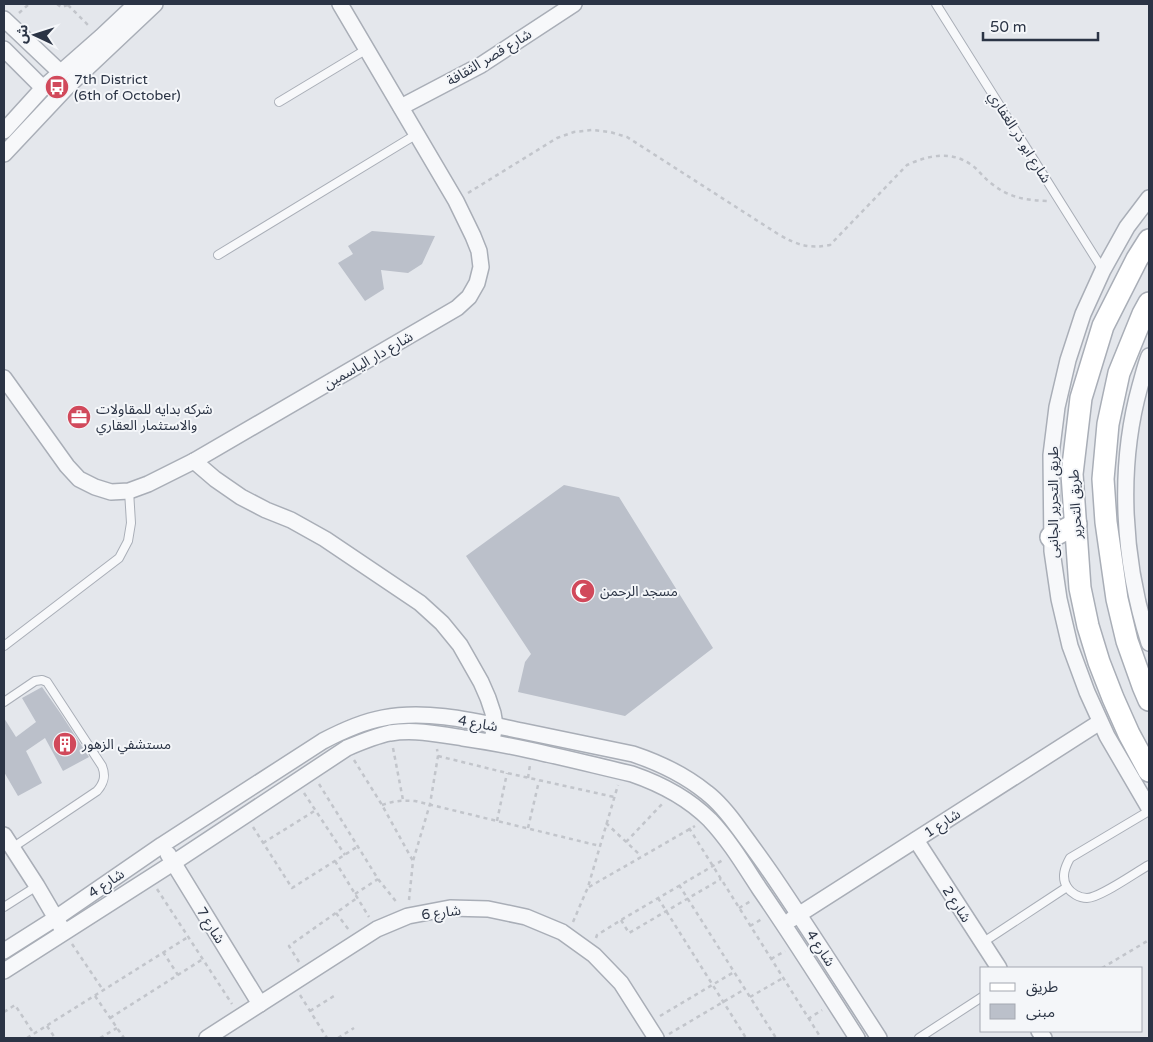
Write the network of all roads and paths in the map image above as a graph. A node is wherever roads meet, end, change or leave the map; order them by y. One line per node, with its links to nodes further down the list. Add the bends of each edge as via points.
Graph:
1 (57, 4): 2 (path, via 61,7)
2 (68, 4): 9 (path)
3 (136, 4): 9 (street)
4 (155, 4): 18 (street, via 68,86)
5 (340, 4): 11 (street, شارع دار الياسمين)
6 (574, 4): 15 (street, شارع قصر الثقافة, via 481,65)
7 (936, 4): 21 (lane, شارع ابو ذر الغفاري)
8 (4, 19): 12 (street)
9 (101, 37): 12 (street)
10 (4, 49): 13 (street)
11 (367, 49): 14 (lane); 15 (street, شارع دار الياسمين)
12 (60, 72): 13 (street)
13 (43, 88): 16 (street)
14 (279, 102)
15 (402, 107): 17 (street, شارع دار الياسمين)
16 (4, 131)
17 (417, 134): 20 (street, شارع دار الياسمين); 23 (lane)
18 (4, 154)
19 (1149, 198): 24 (street, طريق التحرير الجانبى, via 1127,227)
20 (456, 201): 21 (path, via 557,138 592,130 627,137 778,234 809,247 830,245 907,165 940,155 957,157 974,166 984,178 1012,196); 28 (street, شارع دار الياسمين, via 480,251 481,267 469,297 457,308)
21 (1061, 203): 24 (lane, شارع ابو ذر الغفاري)
22 (1149, 240): 30 (street, طريق التحرير, via 1103,326 1081,398 1072,474)
23 (218, 256)
24 (1103, 270): 31 (street, طريق التحرير الجانبى, via 1083,314 1057,407 1051,455)
25 (1149, 303): 34 (street, via 1119,373 1108,424 1103,479 1117,599 1127,641)
26 (1149, 356): 32 (street, via 1134,409 1127,456 1126,504 1134,583)
27 (5, 384): 29 (street, شارع دار الياسمين, via 79,479 112,492)
28 (194, 461): 29 (street, شارع دار الياسمين); 37 (street, via 241,497 324,539 420,604 442,623 460,645 481,682)
29 (129, 491): 33 (lane, via 131,522 128,541 119,558)
30 (1076, 524): 31 (street); 43 (street, طريق التحرير, via 1080,588 1088,626 1113,698)
31 (1051, 536): 36 (street, طريق التحرير الجانبى, via 1059,599 1070,646)
32 (1149, 643)
33 (4, 646)
34 (1149, 700)
35 (4, 702): 69 (lane, via 34,681 47,682 102,766 105,776 97,791)
36 (1100, 722): 54 (street, طريق التحرير الجانبى); 63 (street, شارع 1)
37 (495, 725): 40 (street); 66 (street, شارع 4, via 425,715 404,715 362,723 323,741); 92 (street, شارع 4, via 634,754 691,781 723,808)
38 (390, 733): 39 (street, شارع 4); 41 (street, شارع 4); 51 (path)
39 (435, 734): 40 (street, شارع 4); 42 (path)
40 (493, 742): 46 (street, شارع 4)
41 (347, 748): 44 (street, شارع 4); 53 (path)
42 (438, 756): 45 (path); 52 (path)
43 (1149, 770)
44 (311, 772): 47 (street, شارع 4); 68 (path)
45 (507, 774): 48 (path); 57 (path)
46 (632, 774): 49 (street, شارع 4); 50 (path, via 621,780)
47 (297, 781): 55 (path); 56 (street, شارع 4)
48 (540, 781): 50 (path); 60 (path)
49 (674, 792): 58 (street, شارع 4); 64 (path)
50 (614, 797): 59 (path)
51 (403, 800): 52 (path); 53 (path)
52 (430, 804): 57 (path); 73 (path)
53 (382, 805): 73 (path)
54 (1149, 809): 84 (lane, via 1070,858 1065,866)
55 (316, 810): 65 (path); 71 (path)
56 (245, 816): 65 (path); 75 (street, شارع 4)
57 (497, 820): 60 (path)
58 (710, 820): 61 (path); 70 (street, شارع 4)
59 (606, 824): 64 (path); 67 (path)
60 (528, 828): 67 (path)
61 (689, 828): 72 (path); 77 (path)
62 (4, 834): 69 (street)
63 (916, 840): 92 (street, شارع 1); 103 (street, شارع 2)
64 (626, 842): 72 (path)
65 (263, 843): 74 (path, via 292,888)
66 (162, 845): 75 (street, شارع 7); 94 (street, شارع 4)
67 (600, 846): 83 (path)
68 (358, 847): 71 (path); 79 (path)
69 (12, 848): 82 (street)
70 (735, 852): 77 (path); 96 (street, شارع 4)
71 (345, 855): 74 (path)
72 (641, 856): 83 (path)
73 (413, 860): 93 (path)
74 (335, 861): 85 (path)
75 (173, 863): 78 (street, شارع 4); 124 (street, شارع 7)
76 (1149, 865): 84 (lane, via 1098,896 1086,899)
77 (713, 866): 80 (path); 81 (path)
78 (149, 878): 98 (street, شارع 4); 100 (path)
79 (378, 879): 85 (path); 93 (path)
80 (721, 879): 88 (path); 114 (path)
81 (679, 885): 87 (path); 88 (path)
82 (37, 886): 89 (lane); 94 (street)
83 (588, 887): 99 (path, via 574,921)
84 (1067, 887): 103 (lane)
85 (355, 894): 86 (path)
86 (358, 898): 91 (path); 97 (path)
87 (658, 898): 90 (path); 95 (path)
88 (688, 898): 90 (path); 111 (path)
89 (4, 907)
90 (666, 911): 95 (path, via 630,933); 116 (path)
91 (336, 913): 102 (path); 112 (path, via 289,946)
92 (799, 915): 96 (street, شارع 1); 146 (street, شارع 4)
93 (408, 916): 97 (street, شارع 6); 99 (street, شارع 6, via 450,908 488,909 526,917)
94 (56, 918): 98 (street); 104 (street, شارع 4)
95 (621, 920): 106 (path, via 597,935)
96 (784, 924): 145 (street, شارع 4)
97 (377, 929): 102 (street, شارع 6)
98 (64, 932): 110 (street, شارع 4); 118 (path)
99 (562, 932): 106 (street, شارع 6)
100 (188, 937): 105 (path); 107 (path)
101 (1149, 940): 109 (path)
102 (357, 942): 112 (street, شارع 6)
103 (982, 943): 108 (street, شارع 2)
104 (4, 951)
105 (163, 952): 113 (path); 118 (path)
106 (594, 954): 129 (street, شارع 6, via 621,983)
107 (203, 959): 113 (path); 127 (path)
108 (998, 967)
109 (1104, 967)
110 (4, 971)
111 (734, 972): 116 (path); 117 (path)
112 (307, 974): 115 (street, شارع 6)
113 (178, 975): 128 (path)
114 (783, 978): 121 (path); 144 (path)
115 (292, 983): 124 (street, شارع 6); 125 (path)
116 (713, 985): 123 (path); 129 (path)
117 (745, 989): 121 (path); 123 (path)
118 (103, 990): 119 (path)
119 (95, 996): 128 (path); 130 (path)
120 (334, 996): 125 (path)
121 (750, 997): 143 (path)
122 (980, 998): 147 (lane)
123 (723, 1002): 134 (path); 142 (path)
124 (260, 1004): 127 (street, شارع 6)
125 (310, 1011): 140 (path)
126 (4, 1012): 133 (path, via 16,1005)
127 (240, 1017): 139 (street, شارع 6)
128 (110, 1018): 131 (path)
129 (647, 1024): 134 (street, شارع 6)
130 (47, 1026): 133 (path); 136 (path)
131 (117, 1028): 137 (path); 138 (path)
132 (354, 1028): 141 (path)
133 (34, 1034): 135 (path)
134 (663, 1036)
135 (28, 1038)
136 (55, 1038)
137 (100, 1038)
138 (124, 1038)
139 (207, 1038)
140 (328, 1038)
141 (338, 1038)
142 (746, 1038)
143 (776, 1038)
144 (821, 1038)
145 (857, 1038)
146 (879, 1038)
147 (919, 1038)

